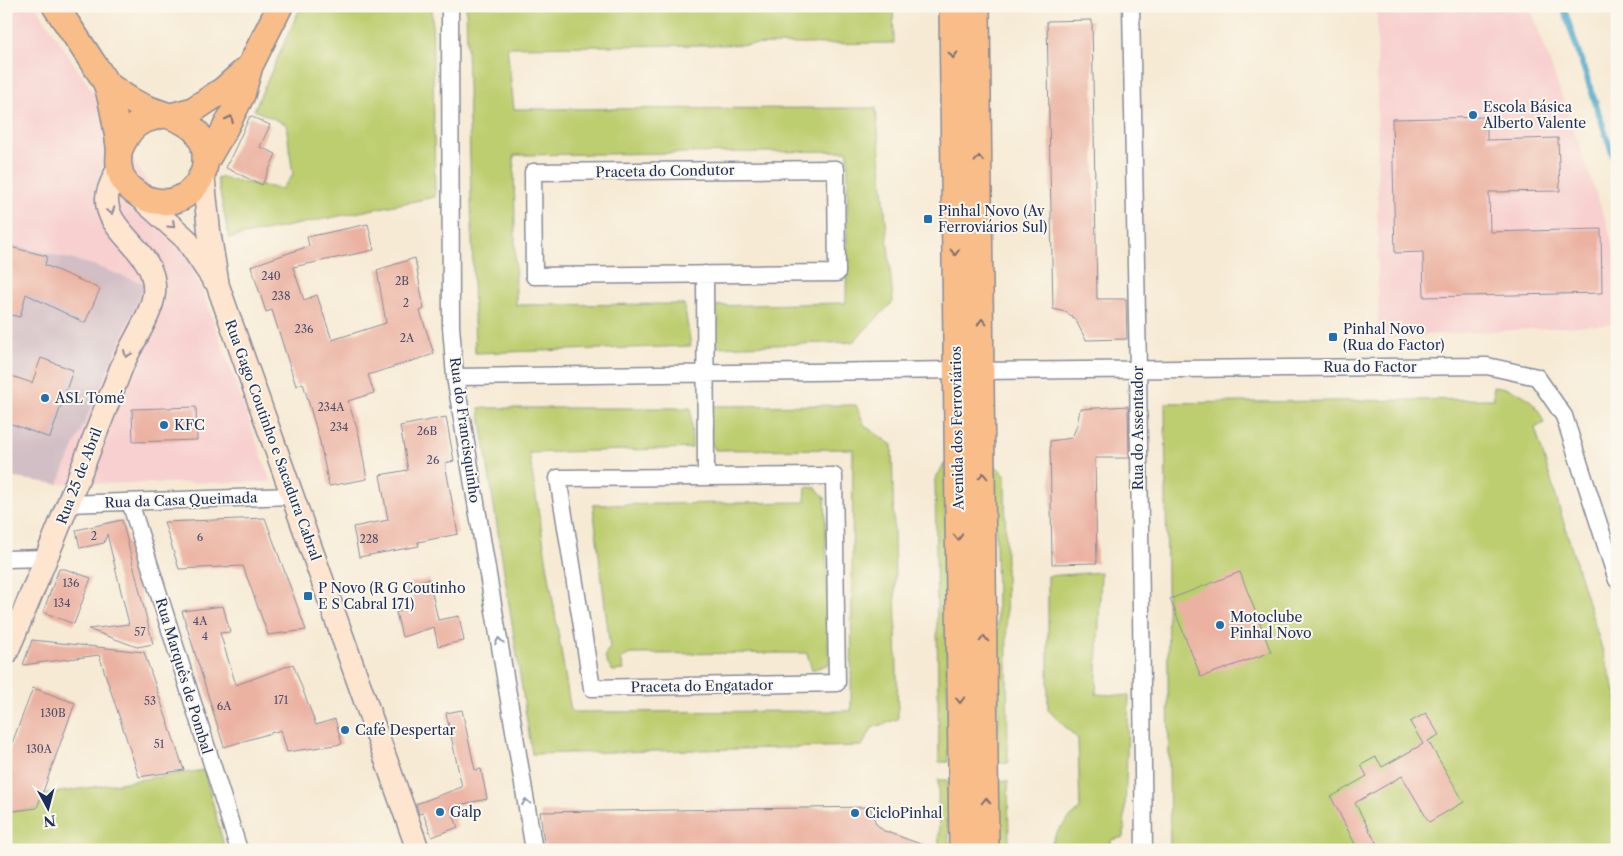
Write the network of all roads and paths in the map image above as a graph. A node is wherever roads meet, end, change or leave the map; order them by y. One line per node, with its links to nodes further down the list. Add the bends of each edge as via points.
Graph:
1 (56, 6): 8 (main road)
2 (280, 6): 7 (main road)
3 (450, 6): 19 (street, Rua do Francisquinho)
4 (952, 6): 16 (main road, Avenida dos Ferroviários, one-way to 16)
5 (978, 6): 17 (main road, Avenida dos Ferroviários, one-way to 5)
6 (1131, 6): 15 (street, Rua do Assentador)
7 (250, 66): 9 (main road, via 193,110); 11 (main road, one-way to 7, via 242,95)
8 (106, 84): 9 (main road, via 140,105); 10 (main road)
9 (167, 116): 10 (main road, via 144,119 128,132); 11 (main road, via 185,122 197,132 204,146)
10 (119, 158): 12 (main road, via 124,181); 23 (street, Rua 25 de Abril, one-way to 23, via 107,197 110,215 146,260 154,278 154,294 128,350)
11 (204, 167): 12 (main road, via 197,185 187,195 174,200 147,200); 14 (street, Rua Gago Coutinho e Sacadura Cabral, via 209,231)
12 (135, 193): 14 (street, Rua Gago Coutinho e Sacadura Cabral, one-way to 14, via 186,239)
13 (705, 274): 13 (street, Praceta do Condutor, via 534,276 533,172 836,169 837,273); 18 (street)
14 (218, 286): 21 (street, Rua Gago Coutinho e Sacadura Cabral)
15 (1138, 369): 17 (street, Rua do Factor); 26 (street, Rua do Factor, via 1487,366 1537,377 1564,416); 33 (street, Rua do Assentador)
16 (956, 370): 18 (street); 31 (main road, Avenida dos Ferroviários, one-way to 31)
17 (982, 370): 32 (main road, Avenida dos Ferroviários, one-way to 17)
18 (704, 374): 19 (street); 20 (street)
19 (455, 377): 30 (street, Rua do Francisquinho, one-way to 19)
20 (706, 477): 20 (street, Praceta do Engatador, via 834,476 838,683 592,688 558,478)
21 (293, 496): 22 (street, Rua da Casa Queimada); 29 (street, Rua Gago Coutinho e Sacadura Cabral)
22 (130, 502): 23 (street, Rua da Casa Queimada); 28 (street, Rua Marquês de Pombal)
23 (68, 504): 24 (street, Rua 25 de Abril)
24 (47, 558): 25 (street); 27 (street, Rua 25 de Abril)
25 (6, 559)
26 (1617, 580)
27 (6, 654)
28 (238, 850)
29 (418, 850)
30 (534, 850)
31 (962, 850)
32 (986, 850)
33 (1144, 850)

